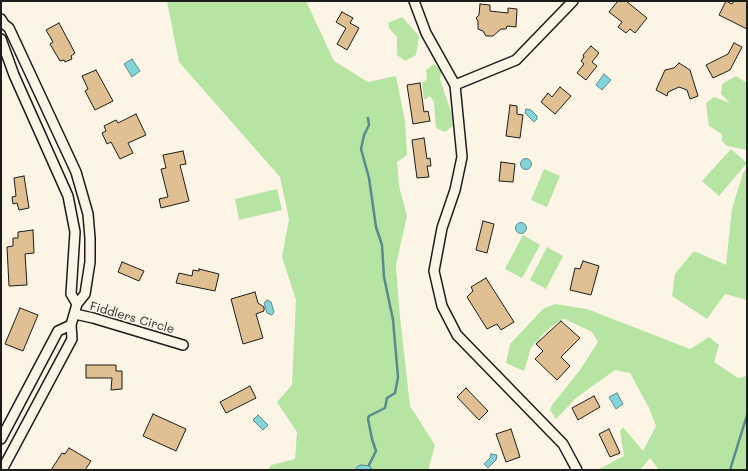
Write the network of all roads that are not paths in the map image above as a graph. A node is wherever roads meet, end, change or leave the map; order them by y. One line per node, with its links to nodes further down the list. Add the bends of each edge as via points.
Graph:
1 (414, 1): 7 (street, via 426,33)
2 (573, 1): 7 (street, via 516,60)
3 (2, 25): 5 (street, via 9,28)
4 (1, 39): 6 (street)
5 (27, 70): 6 (street); 8 (street)
6 (14, 75): 9 (street)
7 (455, 85): 18 (street, via 462,157 455,190 442,228 434,271 442,306 457,335 563,444)
8 (76, 172): 9 (street); 10 (street, via 88,214 90,238 90,262 85,294)
9 (61, 177): 10 (street, via 68,196 75,232 71,294)
10 (77, 304): 11 (street)
11 (75, 314): 12 (street); 13 (street, Fiddlers Circle)
12 (71, 325): 14 (street, via 58,331); 15 (street, via 72,339)
13 (183, 345)
14 (19, 407): 15 (street); 16 (street)
15 (32, 413): 17 (street)
16 (1, 439)
17 (2, 470)
18 (577, 470)

